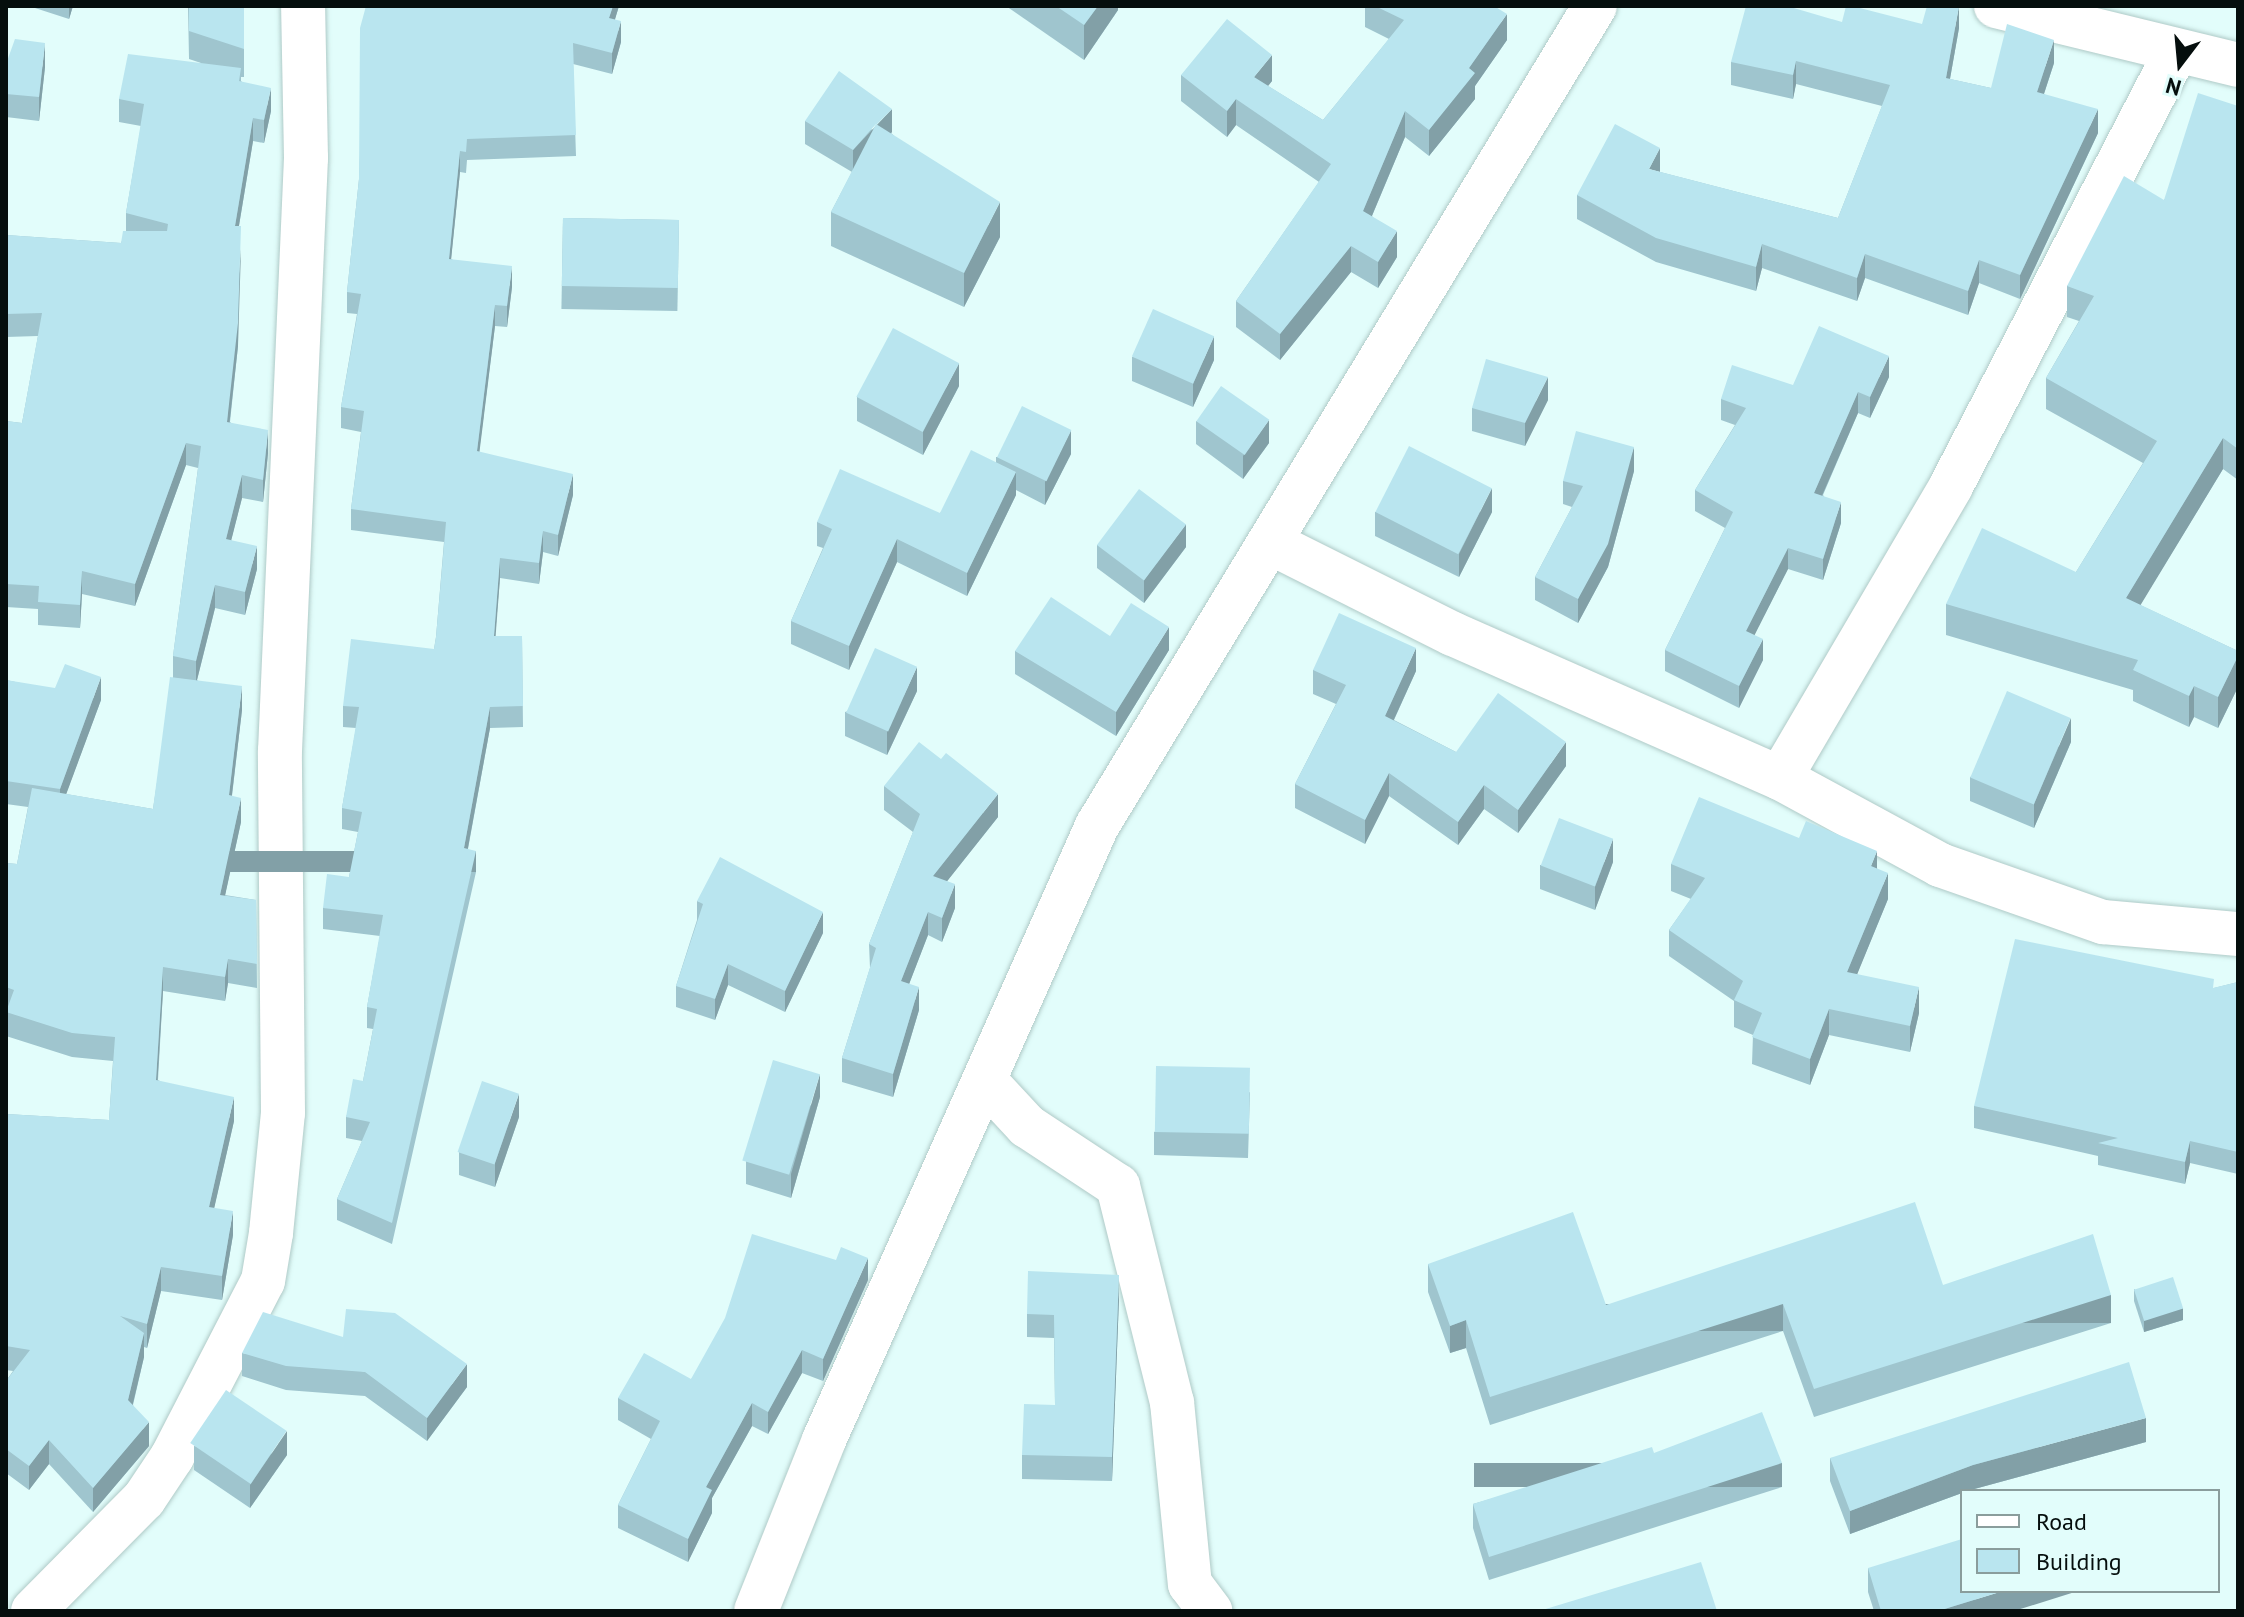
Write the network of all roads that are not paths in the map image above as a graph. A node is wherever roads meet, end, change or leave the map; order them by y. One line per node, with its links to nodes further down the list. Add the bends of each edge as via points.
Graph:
1 (303, 6): 10 (street, via 306,158 280,751 283,1113 263,1281 172,1457 144,1499)
2 (1595, 6): 6 (street)
3 (1996, 6): 4 (street)
4 (2176, 52): 5 (street); 7 (street, via 1951,486)
5 (2238, 65)
6 (1271, 543): 7 (street, via 1453,634); 9 (street, via 1097,826)
7 (1780, 778): 8 (street, via 1940,865 2088,917)
8 (2238, 934)
9 (987, 1083): 11 (street, via 824,1440); 12 (street, via 1027,1126 1118,1186 1172,1402 1190,1584)
10 (33, 1611)
11 (756, 1611)
12 (1210, 1611)

